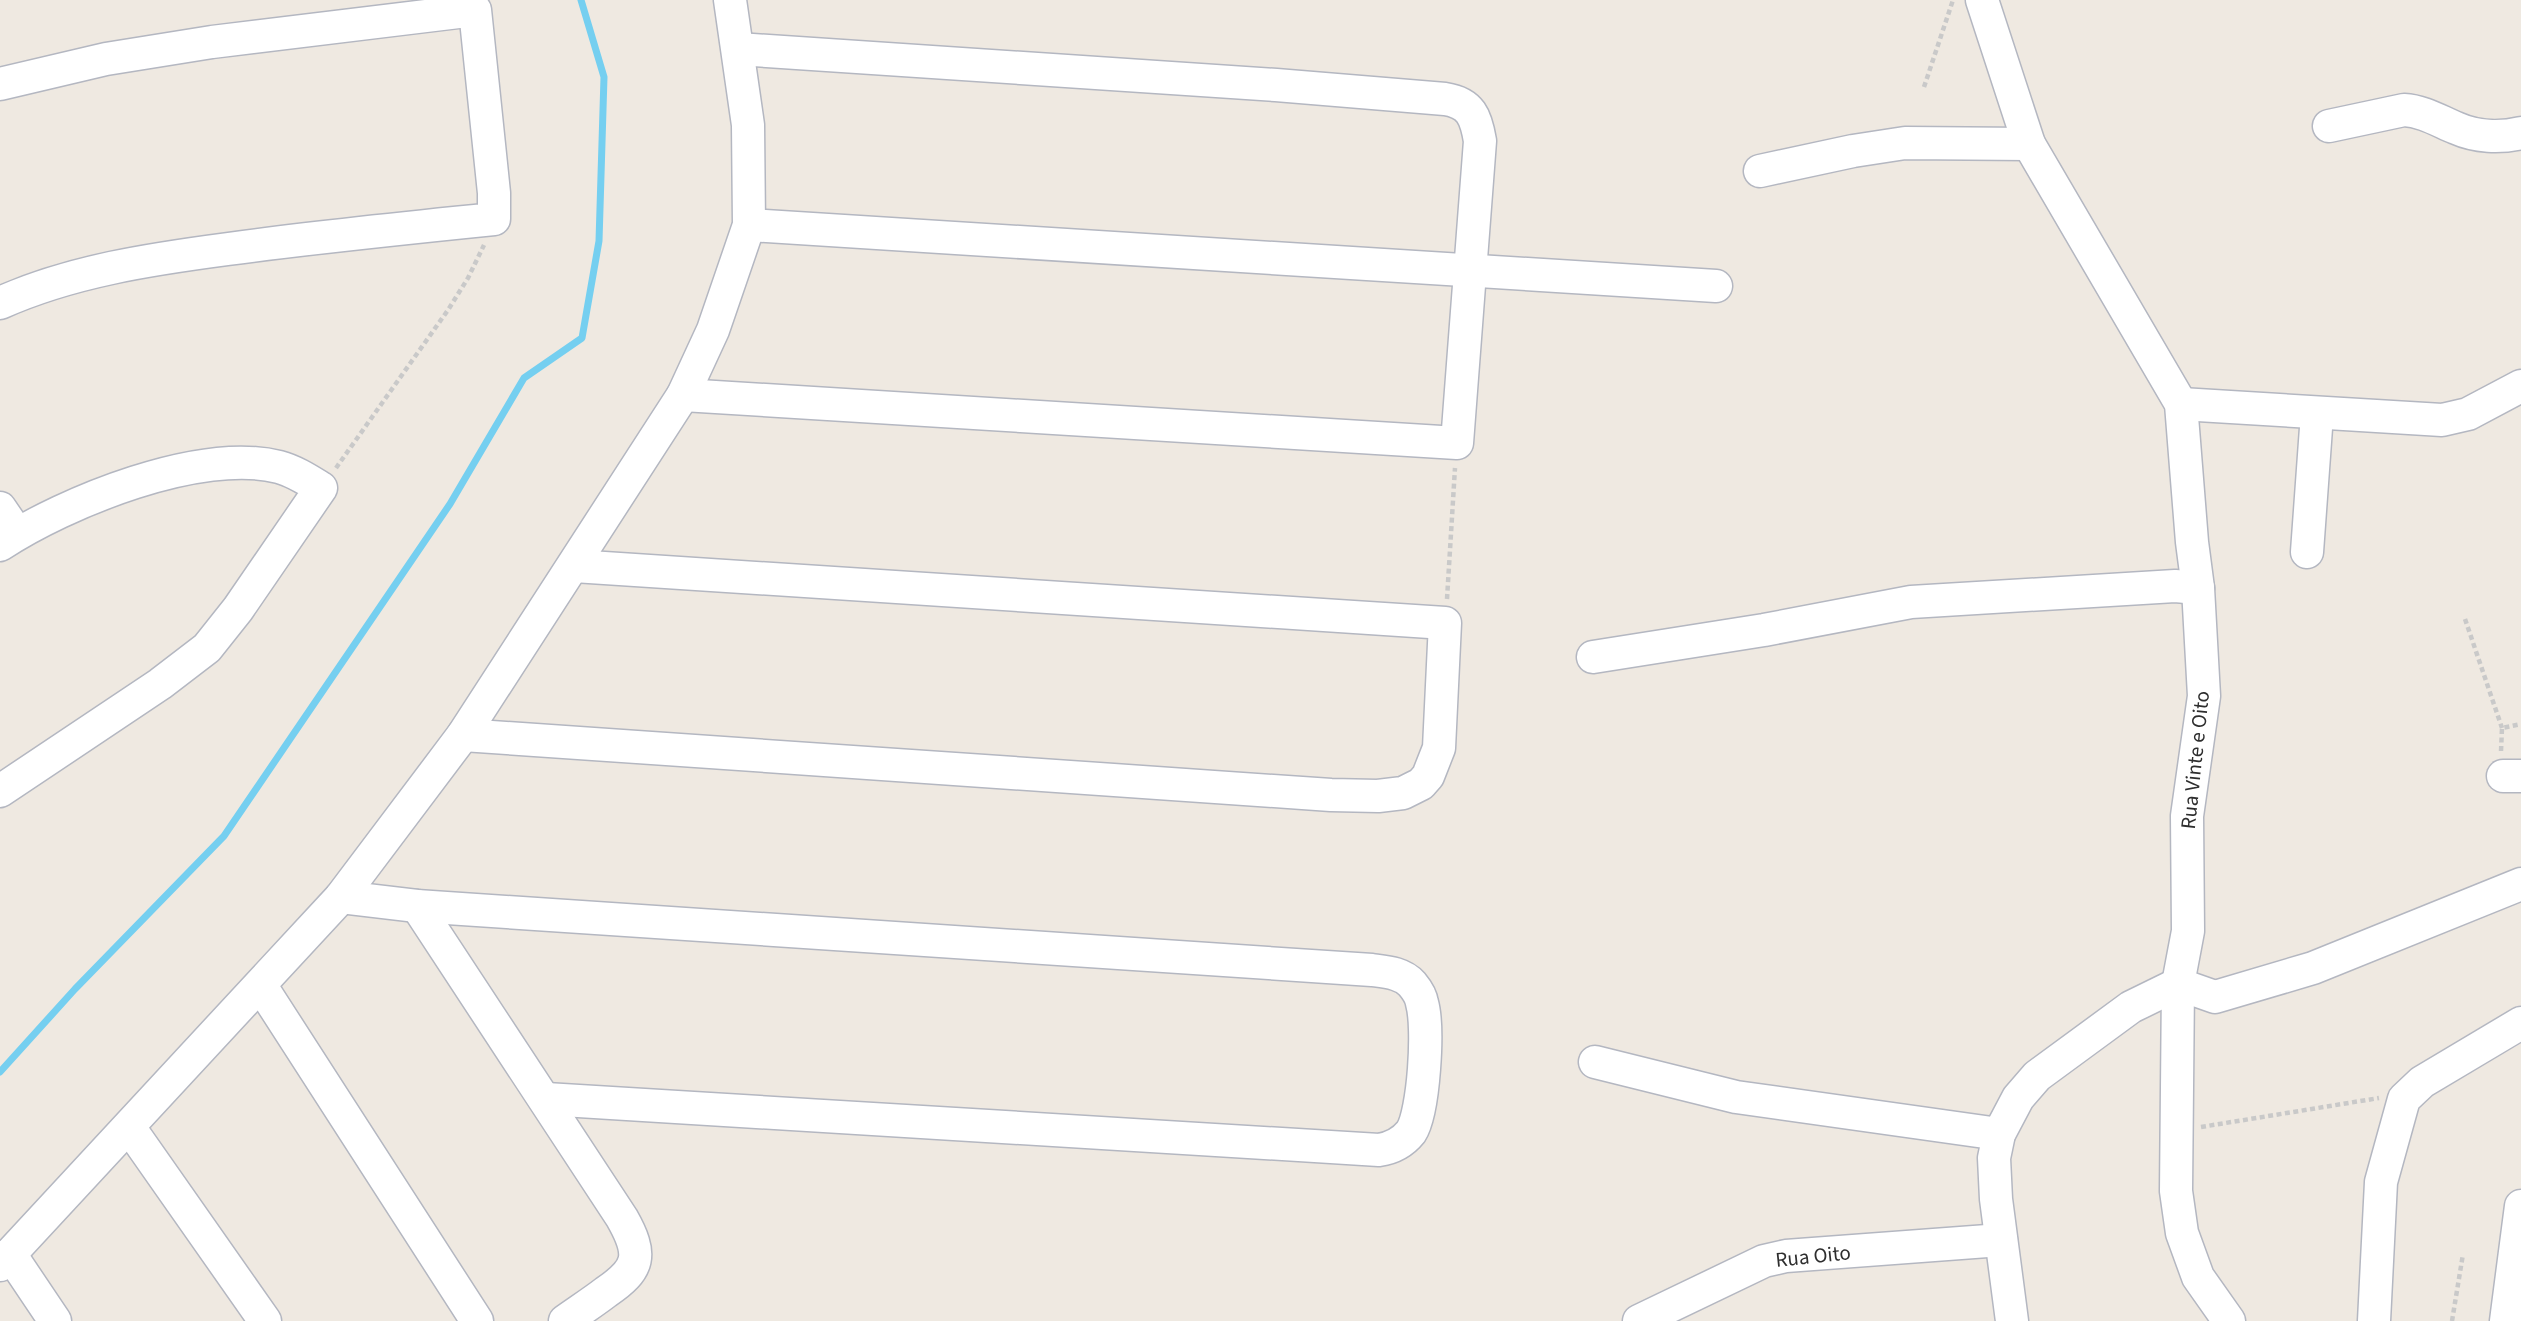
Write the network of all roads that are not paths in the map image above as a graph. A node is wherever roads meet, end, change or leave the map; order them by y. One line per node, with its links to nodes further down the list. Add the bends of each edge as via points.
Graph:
1 (730, 0): 3 (street)
2 (1982, 0): 7 (street, Rua Vinte e Oito)
3 (738, 49): 9 (street, via 748,125); 10 (street, via 1276,85 1459,102 1472,112 1480,141)
4 (0, 84): 12 (street, via 106,59 212,42 475,10 494,219 148,261 93,272)
5 (2329, 126): 6 (street, via 2404,110 2490,136)
6 (2521, 132)
7 (2029, 144): 8 (street, via 1905,143); 15 (street, Rua Vinte e Oito)
8 (1760, 171)
9 (749, 225): 10 (street); 14 (street, via 713,330)
10 (1471, 271): 11 (street); 14 (street, via 1457,443)
11 (1716, 286)
12 (0, 303)
13 (2521, 386): 16 (street, via 2468,414 2442,420)
14 (684, 395): 19 (street)
15 (2181, 404): 16 (street); 20 (street, Rua Vinte e Oito)
16 (2317, 414): 18 (street)
17 (6, 529): 23 (street, via 134,482 209,466 279,467 321,488 239,609 206,648)
18 (2307, 552)
19 (574, 566): 22 (street); 22 (street, via 1445,623 1439,748 1421,785 1404,793 1331,795)
20 (2198, 587): 21 (street, via 1910,602); 27 (street, Rua Vinte e Oito, via 2204,696 2188,816 2188,931)
21 (1593, 657)
22 (463, 735): 25 (street)
23 (0, 791)
24 (2521, 884): 27 (street, via 2314,968 2215,997)
25 (341, 897): 26 (street); 28 (street)
26 (417, 906): 31 (street); 31 (street, via 1372,970 1399,975 1413,985 1425,1020 1416,1121 1401,1142 1379,1150)
27 (2178, 984): 33 (street, via 2131,1007 2037,1076 2018,1098); 43 (street, Rua Vinte e Oito, via 2176,1191 2182,1233 2198,1277)
28 (261, 986): 32 (street); 39 (street)
29 (2521, 1023): 44 (street, via 2422,1082 2402,1105 2381,1182)
30 (1595, 1062): 33 (street, via 1736,1097)
31 (546, 1100): 40 (street, via 622,1219 635,1251 628,1276)
32 (129, 1127): 36 (street); 38 (street)
33 (1999, 1134): 35 (street, via 1994,1158)
34 (2521, 1206): 45 (street)
35 (2001, 1240): 41 (street, Rua Oito, via 1786,1256 1765,1261); 42 (street)
36 (5, 1259): 37 (street)
37 (55, 1321)
38 (265, 1321)
39 (477, 1321)
40 (565, 1321)
41 (1639, 1321)
42 (2012, 1321)
43 (2229, 1321)
44 (2374, 1321)
45 (2506, 1321)

